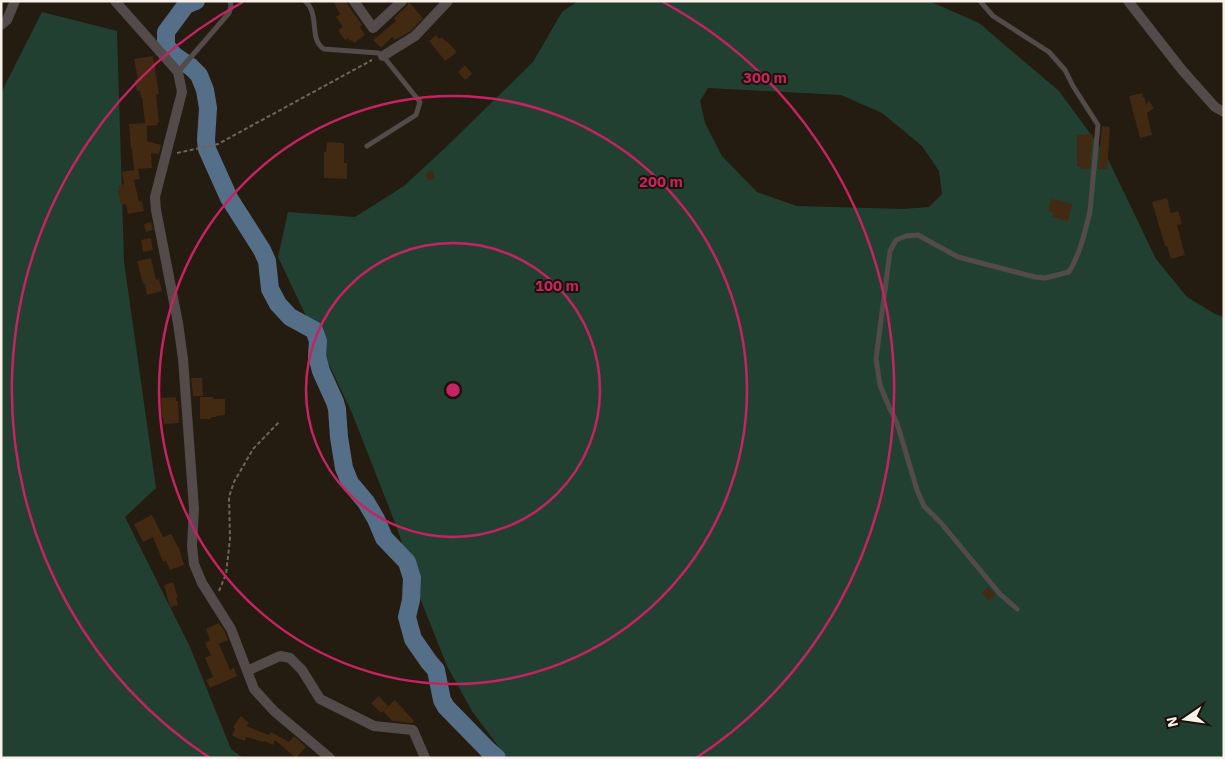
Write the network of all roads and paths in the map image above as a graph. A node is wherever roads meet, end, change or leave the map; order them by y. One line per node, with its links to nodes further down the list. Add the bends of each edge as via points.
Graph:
1 (15, 1): 10 (street, via 7,20)
2 (115, 1): 12 (street)
3 (230, 1): 12 (lane, via 229,13)
4 (305, 1): 11 (lane, via 310,7 319,46)
5 (354, 1): 6 (street, via 373,28)
6 (402, 1)
7 (448, 1): 11 (street, via 415,36)
8 (980, 1): 18 (lane, via 993,16 1049,52 1065,70 1098,125 1087,225 1076,262 1069,272 1045,278 958,257 918,235 896,240 890,251 876,359 880,385 898,423 924,506 1000,594)
9 (1128, 1): 13 (street, via 1182,70 1215,107)
10 (1, 25)
11 (384, 56): 14 (lane, via 420,102 416,115); 15 (path, via 218,144)
12 (181, 69): 15 (street, via 182,92)
13 (1224, 112)
14 (368, 146)
15 (167, 155): 17 (street, via 155,197 183,359 194,509 192,546 194,564)
16 (280, 422): 17 (path, via 252,449 234,482 229,497 230,539 226,574)
17 (216, 606): 19 (street, via 231,629)
18 (1017, 609)
19 (247, 670): 20 (street, via 254,689 274,711); 21 (street, via 280,656 290,658 302,670 320,699 374,726 413,730)
20 (330, 758)
21 (425, 758)

